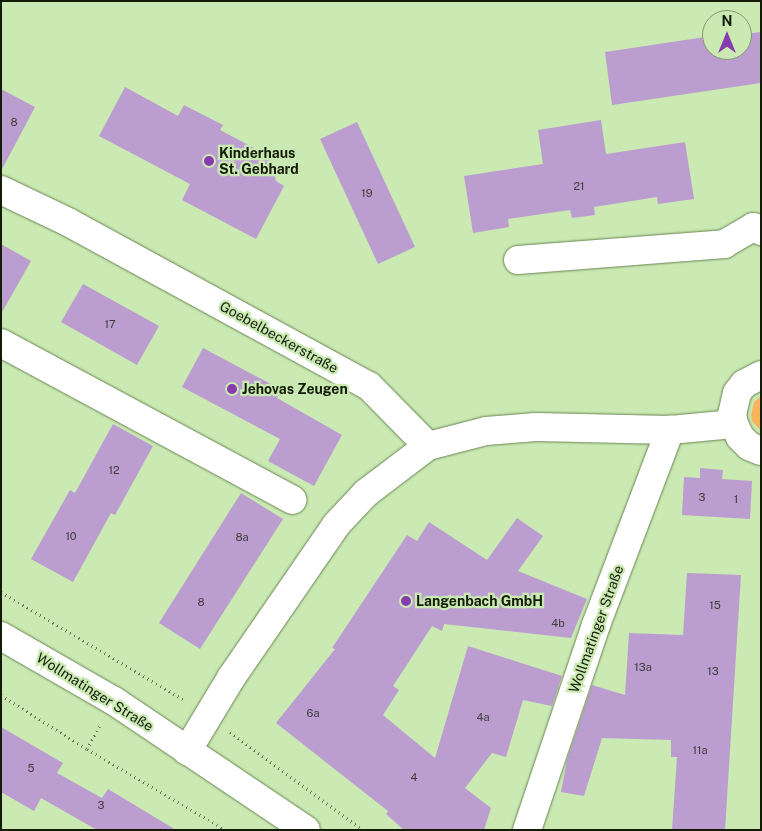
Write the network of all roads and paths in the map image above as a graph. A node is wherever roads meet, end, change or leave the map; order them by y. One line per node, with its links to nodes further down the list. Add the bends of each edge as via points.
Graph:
1 (1, 190): 8 (street, Goebelbeckerstraße, via 68,222 369,386)
2 (761, 231): 3 (street, via 753,227 724,244)
3 (518, 260)
4 (1, 344): 10 (street)
5 (761, 375): 6 (street, via 744,384 737,393 732,414)
6 (734, 424): 7 (street); 9 (street, via 740,437)
7 (670, 430): 8 (street, via 536,427 486,431); 20 (street, Wollmatinger Straße, via 596,625)
8 (428, 446): 16 (street, via 366,493 336,525 231,678)
9 (761, 452)
10 (292, 500)
11 (1, 592): 13 (path)
12 (1, 636): 16 (street, Wollmatinger Straße, via 114,701)
13 (163, 686)
14 (1, 695): 17 (path)
15 (247, 743): 19 (path)
16 (187, 750): 18 (street, Wollmatinger Straße)
17 (226, 830)
18 (306, 830)
19 (363, 830)
20 (527, 830)

